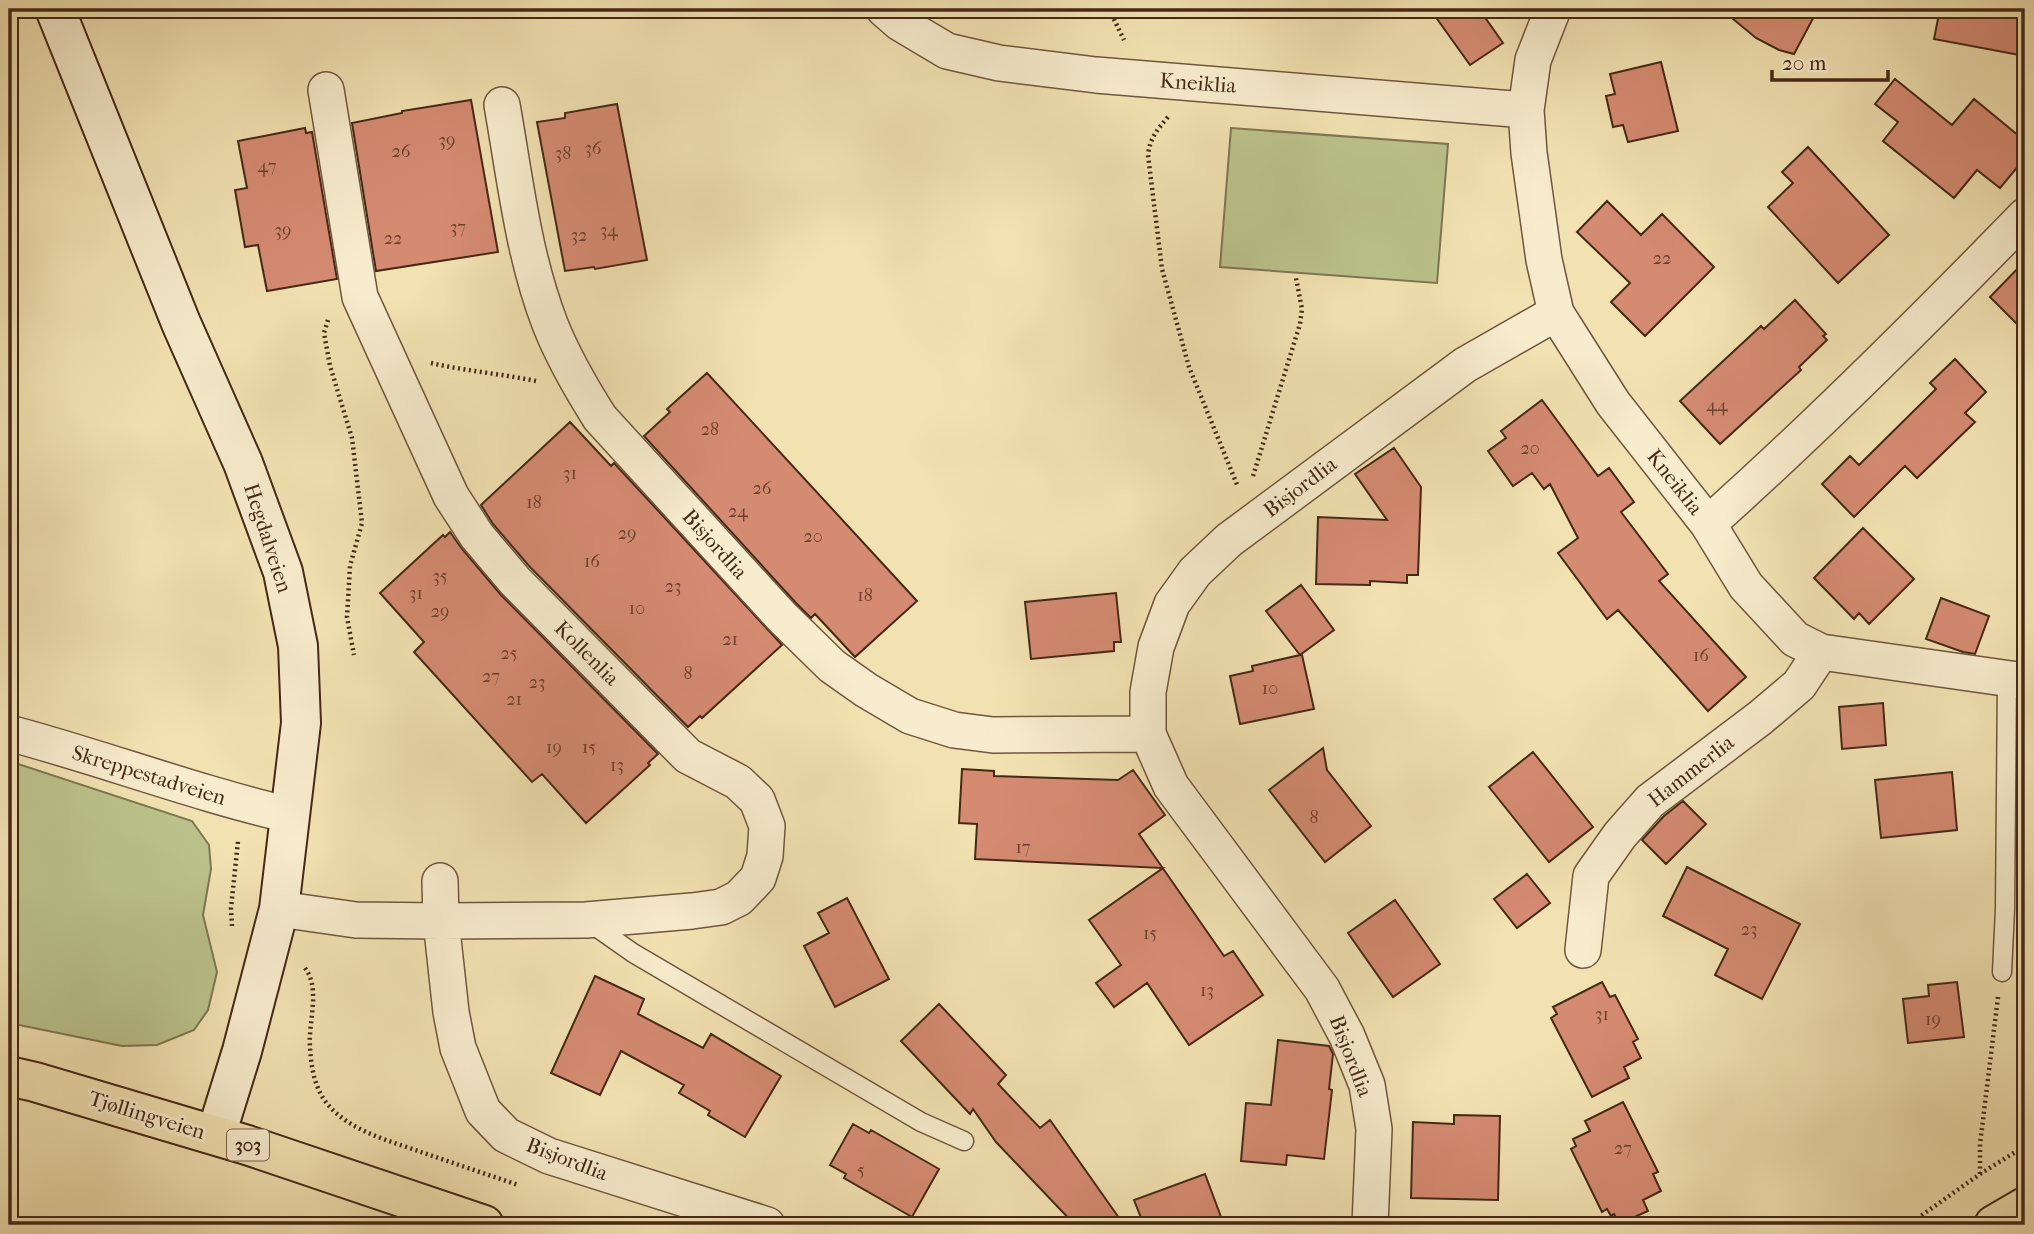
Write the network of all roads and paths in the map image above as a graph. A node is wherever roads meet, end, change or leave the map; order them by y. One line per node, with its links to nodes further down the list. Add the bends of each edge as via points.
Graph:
1 (55, 9): 21 (street, Hegdalveien, via 181,323 243,463 283,572 298,646 301,723)
2 (884, 9): 4 (street, Kneiklia, via 947,51 999,64)
3 (1553, 9): 7 (street, Kneiklia, via 1533,60)
4 (1200, 83): 7 (street, Kneiklia); 9 (path, via 1156,131 1148,155 1162,270 1189,367 1241,494 1253,477 1300,324)
5 (326, 90): 10 (street, Kollenlia)
6 (502, 105): 13 (street, Bisjordlia, via 532,270 550,325)
7 (1526, 110): 11 (street, Kneiklia, via 1544,260)
8 (2025, 216): 14 (street, Kneiklia, via 1908,336)
9 (1296, 278)
10 (365, 308): 12 (street, Kollenlia); 16 (path, via 329,319 324,333 352,438 362,523 350,566 347,617)
11 (1556, 313): 14 (street, Kneiklia, via 1614,403); 19 (street, Bisjordlia, via 1465,365 1229,540 1195,572 1172,604 1156,647 1148,692)
12 (386, 353): 13 (path, via 551,385); 24 (street, Kollenlia, via 451,496 477,536 515,581 688,756 738,782 757,800 767,826 758,878 739,898 722,907)
13 (579, 384): 19 (street, Bisjordlia, via 600,418 782,617 832,666 866,690 910,716 954,730 993,735)
14 (1708, 524): 15 (street, via 1746,586 1795,639)
15 (1821, 652): 17 (street); 27 (street, Hammerlia, via 1799,685 1650,800 1620,835 1591,876)
16 (354, 655)
17 (2016, 680): 28 (lane)
18 (9, 733): 20 (street, Skreppestadveien)
19 (1148, 734): 38 (street, Bisjordlia, via 1171,786 1322,989 1348,1036 1367,1085 1374,1129)
20 (241, 804): 21 (street, Skreppestadveien); 26 (path, via 231,923 240,942)
21 (290, 816): 23 (street, Hegdalveien)
22 (439, 881): 25 (street, Bisjordlia)
23 (279, 909): 25 (street, Kollenlia, via 356,920); 26 (street, Hegdalveien)
24 (586, 920): 25 (street, Kollenlia); 31 (lane, via 633,953 921,1122)
25 (440, 921): 37 (street, Bisjordlia, via 458,1048 483,1111 506,1135 549,1156)
26 (269, 950): 30 (street, Hegdalveien); 34 (path, via 301,963 310,975 311,1063 316,1086 328,1106 369,1133)
27 (1583, 950)
28 (2001, 972): 33 (path)
29 (9, 1076): 30 (main road, Tjøllingveien / 303)
30 (216, 1135): 36 (main road, Tjøllingveien / 303)
31 (964, 1141)
32 (2025, 1146): 33 (path)
33 (1980, 1174): 39 (path)
34 (523, 1187)
35 (2025, 1207): 40 (main road)
36 (484, 1225)
37 (767, 1225)
38 (1370, 1225)
39 (1908, 1225)
40 (1994, 1225)

